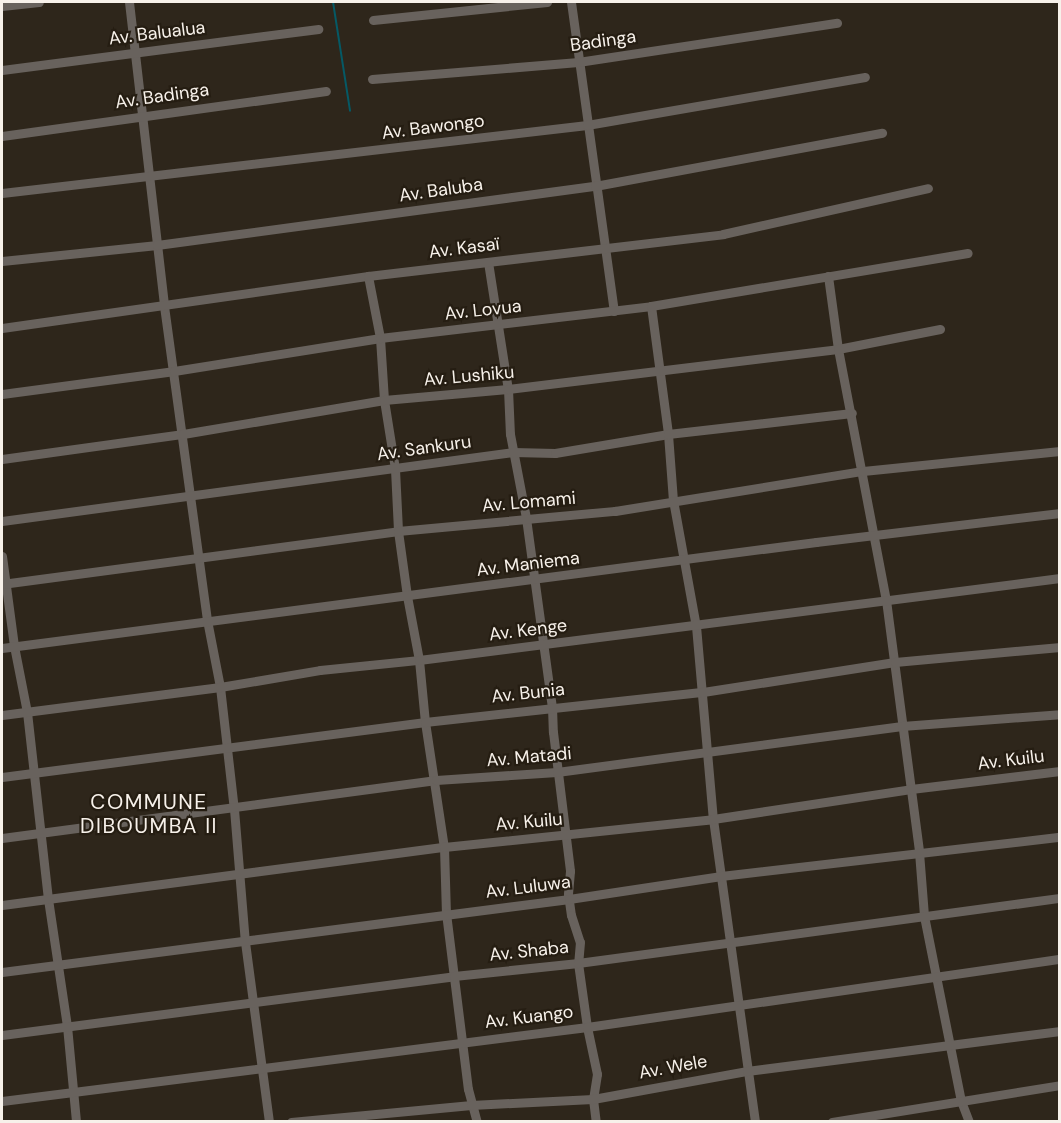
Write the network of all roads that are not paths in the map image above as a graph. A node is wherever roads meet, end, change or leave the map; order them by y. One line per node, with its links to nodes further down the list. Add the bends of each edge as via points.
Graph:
1 (39, 2): 5 (street)
2 (129, 2): 9 (street)
3 (548, 2): 6 (street)
4 (571, 2): 10 (street)
5 (2, 6)
6 (373, 20)
7 (837, 23): 10 (street, Badinga)
8 (318, 29): 9 (street, Av. Balualua)
9 (134, 52): 11 (street, Av. Balualua); 15 (street)
10 (578, 62): 13 (street, Badinga); 16 (street)
11 (2, 70)
12 (865, 76): 16 (street, Av. Bawongo)
13 (372, 79)
14 (326, 91): 15 (street, Av. Badinga)
15 (143, 115): 18 (street, Av. Badinga); 19 (street)
16 (587, 125): 19 (street, Av. Bawongo); 20 (street)
17 (882, 133): 20 (street, Av. Baluba)
18 (2, 136)
19 (149, 175): 22 (street, Av. Bawongo); 23 (street)
20 (594, 186): 23 (street, Av. Baluba); 24 (street)
21 (927, 188): 24 (street, Av. Kasaï, via 723,234)
22 (2, 193)
23 (158, 245): 26 (street, Av. Baluba); 30 (street)
24 (604, 247): 27 (street, Av. Kasaï); 32 (street)
25 (968, 253): 29 (street, Av. Lovua)
26 (2, 261)
27 (489, 262): 28 (street, Av. Kasaï); 33 (street)
28 (368, 276): 30 (street, Av. Kasaï); 36 (street)
29 (828, 276): 31 (street, Av. Lovua); 37 (street)
30 (164, 306): 34 (street, Av. Kasaï); 38 (street)
31 (651, 306): 32 (street, Av. Lovua); 39 (street)
32 (614, 311): 33 (street, Av. Lovua)
33 (498, 326): 36 (street, Av. Lovua); 40 (street)
34 (2, 328)
35 (940, 329): 37 (street, Av. Lushiku)
36 (380, 338): 38 (street, Av. Lovua); 42 (street)
37 (838, 349): 39 (street, Av. Lushiku); 43 (street)
38 (174, 371): 41 (street, Av. Lovua); 44 (street)
39 (658, 371): 40 (street, Av. Lushiku); 45 (street)
40 (508, 389): 42 (street, Av. Lushiku); 47 (street)
41 (2, 394)
42 (384, 400): 44 (street, Av. Lushiku); 49 (street)
43 (852, 413): 45 (street, Av. Sankuru); 50 (street)
44 (183, 434): 48 (street, Av. Lushiku); 51 (street)
45 (668, 434): 47 (street, Av. Sankuru, via 555,453); 52 (street)
46 (1059, 451): 50 (street, Av. Lomami)
47 (513, 452): 49 (street, Av. Sankuru); 54 (street)
48 (2, 459)
49 (394, 470): 51 (street, Av. Sankuru); 56 (street)
50 (863, 471): 52 (street, Av. Lomami); 57 (street)
51 (192, 497): 55 (street, Av. Sankuru); 59 (street)
52 (673, 500): 54 (street, Av. Lomami, via 615,511); 60 (street)
53 (1059, 513): 57 (street, Av. Maniema)
54 (526, 518): 56 (street, Av. Lomami); 62 (street)
55 (2, 521)
56 (398, 531): 59 (street, Av. Lomami); 64 (street)
57 (872, 535): 60 (street, Av. Maniema); 65 (street)
58 (2, 556): 63 (street)
59 (199, 558): 63 (street, Av. Lomami); 66 (street)
60 (683, 561): 62 (street, Av. Maniema); 67 (street)
61 (1059, 578): 65 (street, Av. Kenge)
62 (532, 580): 64 (street, Av. Maniema); 68 (street)
63 (3, 584): 69 (street)
64 (407, 596): 66 (street, Av. Maniema); 72 (street)
65 (886, 600): 67 (street, Av. Kenge); 73 (street)
66 (207, 620): 69 (street, Av. Maniema); 74 (street)
67 (696, 626): 68 (street, Av. Kenge); 75 (street)
68 (542, 645): 72 (street, Av. Kenge); 76 (street)
69 (14, 646): 71 (street, Av. Maniema); 77 (street)
70 (1059, 647): 73 (street, Av. Bunia)
71 (2, 648)
72 (419, 660): 74 (street, Av. Kenge, via 320,670); 80 (street)
73 (895, 662): 75 (street, Av. Bunia); 81 (street)
74 (220, 687): 77 (street, Av. Kenge); 82 (street)
75 (703, 692): 76 (street, Av. Bunia); 83 (street)
76 (552, 707): 80 (street, Av. Bunia); 85 (street)
77 (27, 712): 79 (street, Av. Kenge); 86 (street)
78 (1059, 714): 81 (street, Av. Matadi)
79 (2, 715)
80 (425, 722): 82 (street, Av. Bunia); 88 (street)
81 (902, 726): 83 (street, Av. Matadi); 89 (street)
82 (225, 746): 86 (street, Av. Bunia); 90 (street)
83 (707, 753): 85 (street, Av. Matadi); 91 (street)
84 (1059, 771): 89 (street, Av. Kuilu)
85 (557, 772): 88 (street, Av. Matadi); 93 (street)
86 (33, 773): 87 (street, Av. Bunia); 92 (street)
87 (2, 777)
88 (436, 780): 90 (street, Av. Matadi); 96 (street)
89 (911, 789): 91 (street, Av. Kuilu); 97 (street)
90 (234, 809): 92 (street, Av. Matadi); 98 (street)
91 (713, 819): 93 (street, Av. Kuilu); 99 (street)
92 (42, 833): 95 (street, Av. Matadi); 101 (street)
93 (564, 836): 96 (street, Av. Kuilu); 102 (street, via 570,871)
94 (1059, 837): 97 (street, Av. Luluwa)
95 (2, 838)
96 (444, 847): 98 (street, Av. Kuilu); 104 (street)
97 (919, 852): 99 (street, Av. Luluwa); 105 (street)
98 (237, 874): 101 (street, Av. Kuilu); 106 (street)
99 (721, 876): 102 (street, Av. Luluwa); 107 (street)
100 (1059, 898): 105 (street, Av. Shaba)
101 (48, 899): 103 (street, Av. Kuilu); 110 (street)
102 (569, 899): 104 (street, Av. Luluwa); 109 (street, via 580,942)
103 (2, 905)
104 (446, 913): 106 (street, Av. Luluwa); 112 (street)
105 (924, 916): 107 (street, Av. Shaba); 113 (street)
106 (244, 942): 110 (street, Av. Luluwa); 114 (street)
107 (729, 942): 109 (street, Av. Shaba); 115 (street)
108 (1059, 959): 113 (street, Av. Kuango)
109 (578, 963): 112 (street, Av. Shaba); 117 (street)
110 (57, 965): 111 (street, Av. Luluwa); 116 (street)
111 (2, 972)
112 (454, 976): 114 (street, Av. Shaba); 120 (street)
113 (936, 977): 115 (street, Av. Kuango); 121 (street)
114 (254, 1001): 116 (street, Av. Shaba); 122 (street)
115 (739, 1006): 117 (street, Av. Kuango); 123 (street)
116 (66, 1026): 119 (street, Av. Shaba); 125 (street)
117 (587, 1027): 120 (street, Av. Kuango); 126 (street, via 597,1074)
118 (1059, 1030): 121 (street, Av. Wele)
119 (2, 1035)
120 (463, 1042): 122 (street, Av. Kuango); 129 (street)
121 (949, 1044): 123 (street, Av. Wele); 128 (street)
122 (261, 1067): 125 (street, Av. Kuango); 132 (street)
123 (747, 1071): 126 (street, Av. Wele); 136 (street)
124 (1059, 1085): 128 (street)
125 (73, 1090): 127 (street, Av. Kuango); 131 (street)
126 (593, 1099): 129 (street, Av. Wele); 135 (street)
127 (2, 1101)
128 (961, 1101): 130 (street); 138 (street)
129 (471, 1105): 133 (street, Av. Wele); 134 (street)
130 (850, 1120): 137 (street)
131 (76, 1122)
132 (269, 1122)
133 (291, 1122)
134 (477, 1122)
135 (596, 1122)
136 (755, 1122)
137 (832, 1122)
138 (969, 1122)

